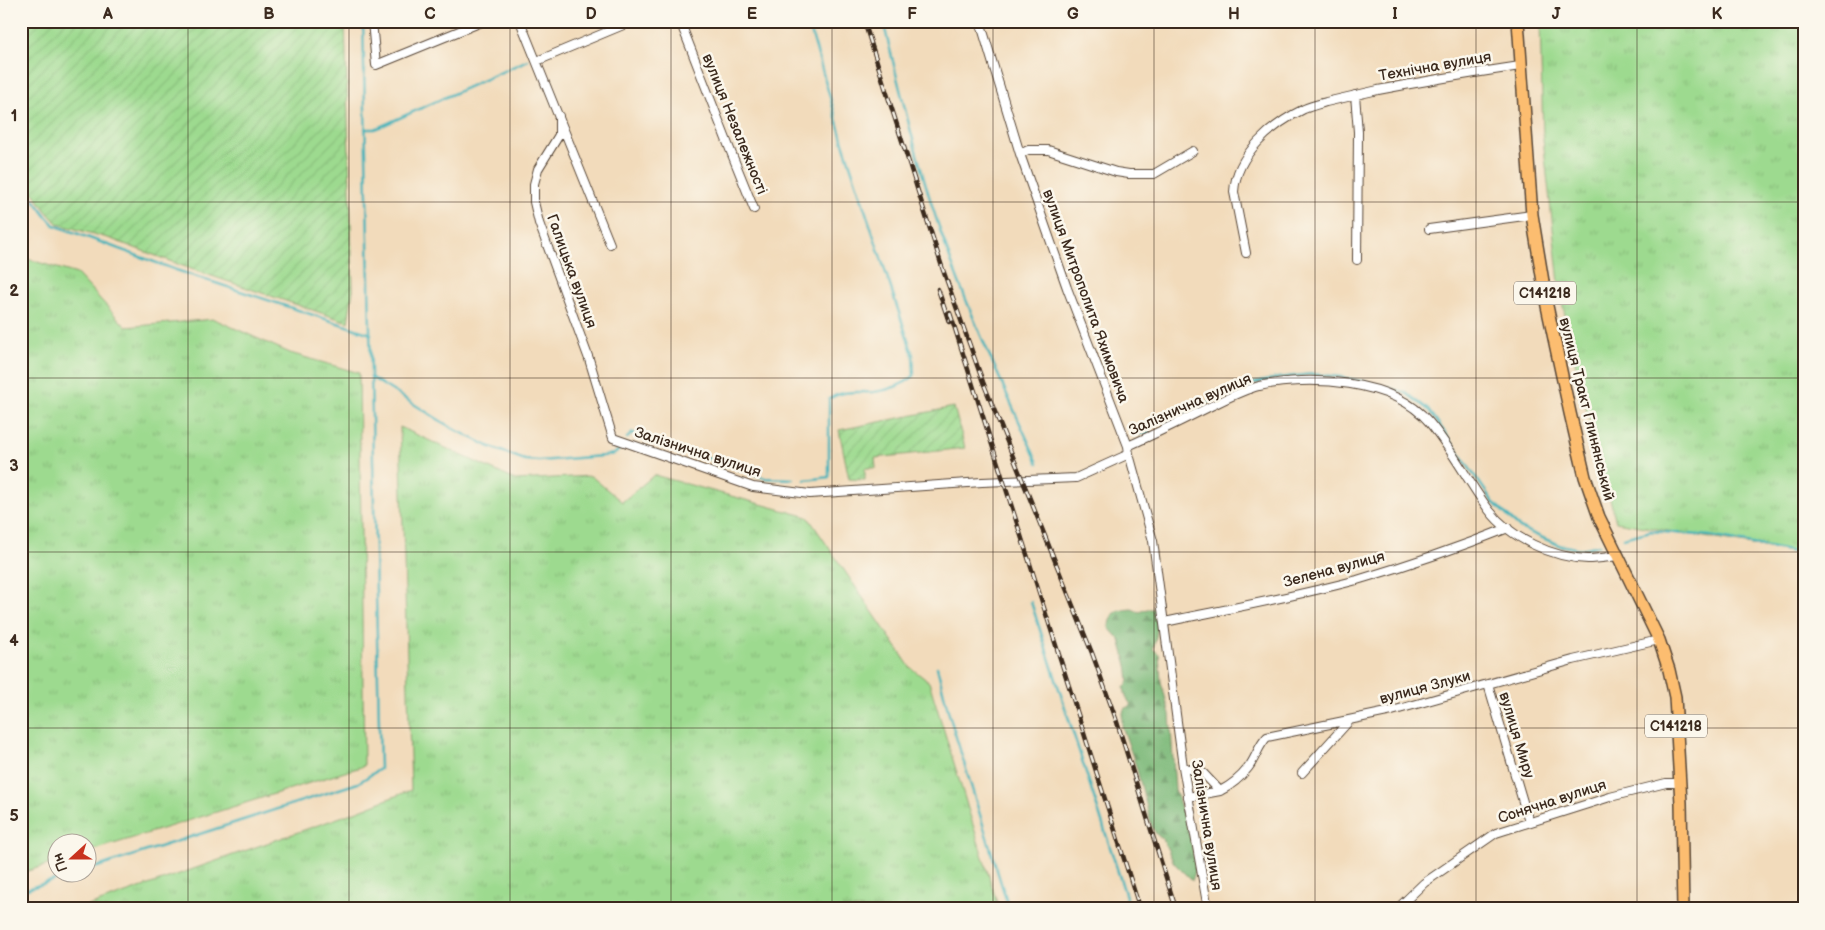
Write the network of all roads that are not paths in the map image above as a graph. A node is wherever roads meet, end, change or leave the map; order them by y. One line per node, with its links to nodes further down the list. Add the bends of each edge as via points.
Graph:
1 (372, 21): 2 (street, via 376,65)
2 (484, 21)
3 (520, 21): 8 (street)
4 (633, 21): 8 (street)
5 (680, 21): 14 (street, вулиця Незалежності)
6 (980, 21): 13 (street, вулиця Митрополита Яхимовича)
7 (1518, 21): 9 (main road, вулиця Тракт Глинянський / С141218)
8 (537, 61): 11 (street)
9 (1520, 66): 10 (street, Технічна вулиця); 15 (main road, вулиця Тракт Глинянський / С141218)
10 (1355, 95): 18 (street, Технічна вулиця, via 1305,108 1274,128 1252,148 1234,182); 19 (street, via 1358,132)
11 (559, 116): 17 (street); 20 (street, Галицька вулиця, via 559,135 538,169 534,202 589,359)
12 (1193, 151): 13 (street, via 1154,174 1116,172 1048,150 1028,150)
13 (1020, 154): 21 (street, вулиця Митрополита Яхимовича, via 1066,288)
14 (754, 209)
15 (1532, 215): 16 (street); 23 (main road, вулиця Тракт Глинянський / С141218, via 1546,306 1585,477 1598,517)
16 (1429, 229)
17 (610, 244)
18 (1246, 252)
19 (1357, 260)
20 (612, 438): 21 (street, Залізнична вулиця, via 754,487 810,494 1076,478)
21 (1129, 450): 22 (street, Залізнична вулиця, via 1256,387 1299,380 1365,388 1409,405 1428,422 1490,511); 24 (street, Залізнична вулиця, via 1153,541)
22 (1508, 528): 23 (street, Залізнична вулиця, via 1533,544 1562,556 1588,559); 24 (street, Зелена вулиця, via 1450,551 1355,580)
23 (1618, 556): 25 (main road, вулиця Тракт Глинянський / С141218)
24 (1164, 622): 28 (street, Залізнична вулиця)
25 (1660, 640): 26 (street, вулиця Злуки); 30 (main road, вулиця Тракт Глинянський / С141218, via 1674,697)
26 (1488, 684): 27 (street, вулиця Злуки); 33 (street, вулиця Миру)
27 (1350, 720): 29 (street); 31 (street, вулиця Злуки, via 1267,737 1248,768)
28 (1183, 767): 31 (street, via 1203,773); 32 (street, Залізнична вулиця)
29 (1302, 774)
30 (1679, 783): 33 (street, Сонячна вулиця, via 1666,783 1610,797); 37 (main road, вулиця Тракт Глинянський / С141218)
31 (1220, 791): 32 (street, вулиця Злуки)
32 (1188, 798): 34 (street, Залізнична вулиця)
33 (1528, 822): 36 (street, Сонячна вулиця, via 1496,833 1424,883)
34 (1207, 907): 35 (street, Залізнична вулиця)
35 (1253, 909)
36 (1397, 909)
37 (1683, 909)

